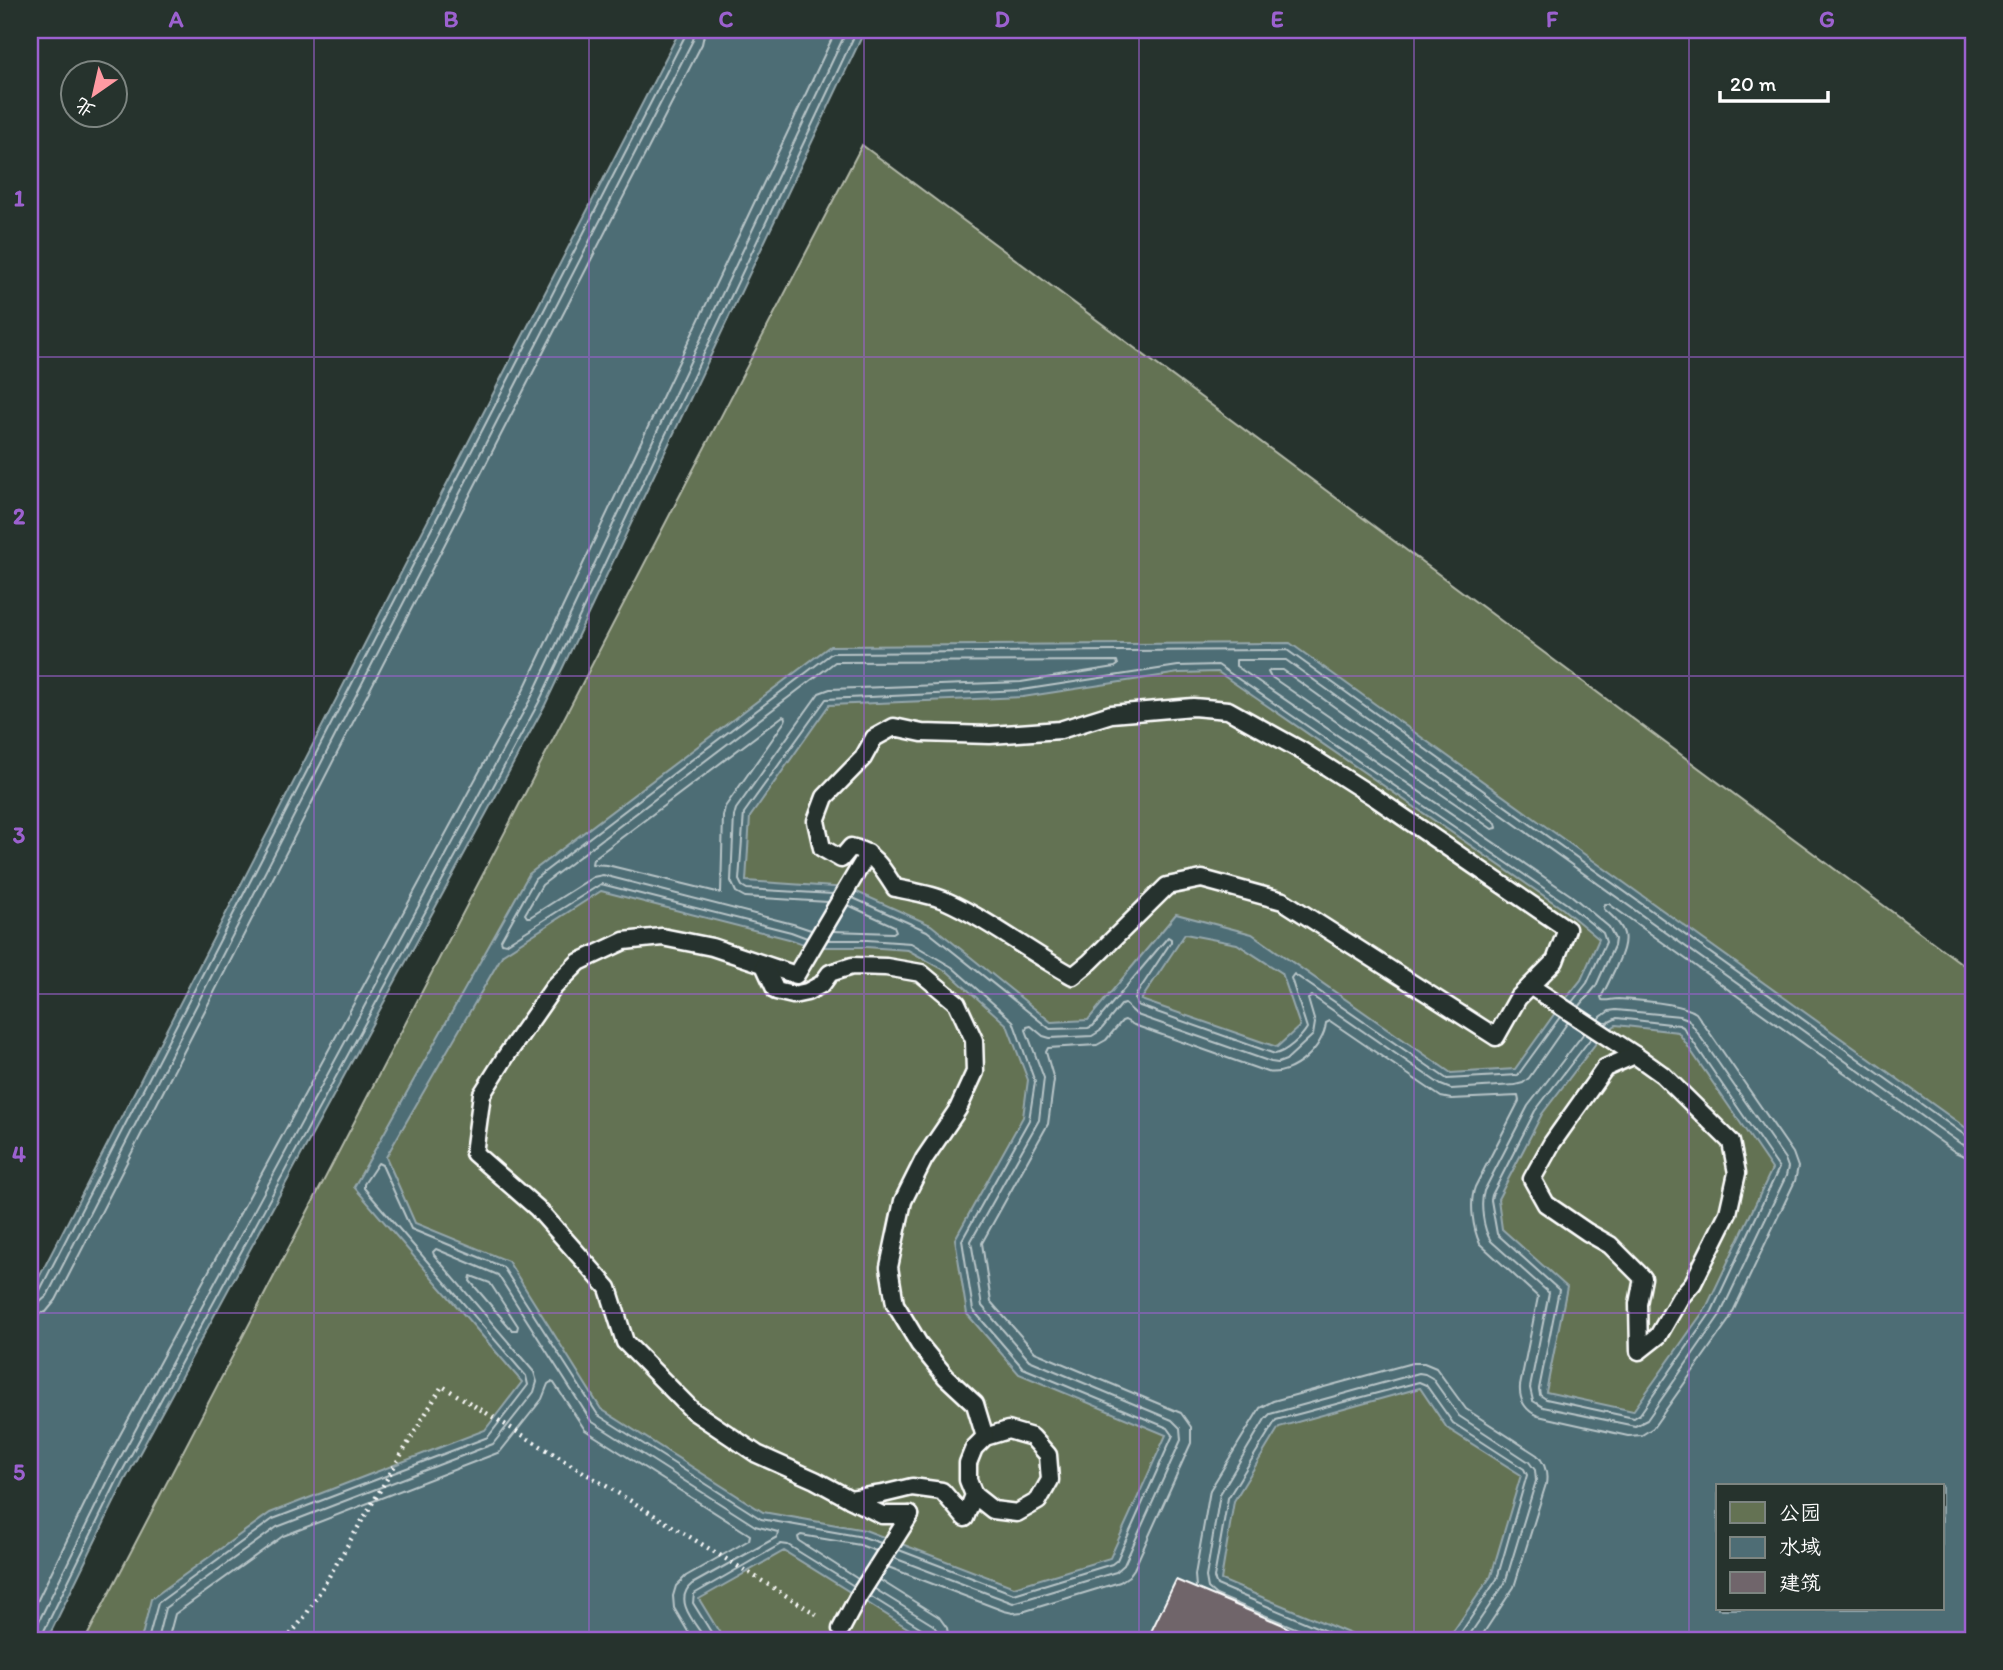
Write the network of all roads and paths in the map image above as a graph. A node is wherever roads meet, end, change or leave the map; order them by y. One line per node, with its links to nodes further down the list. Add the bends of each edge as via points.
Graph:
1 (868, 853): 2 (lane, via 796,975); 3 (lane, via 895,888 943,900 1073,975 1167,886 1202,879 1283,901 1496,1037); 3 (lane, via 851,847 841,859 822,848 816,821 825,797 863,758 874,738 894,727 922,733 990,735 1060,730 1111,714 1193,707 1228,710 1374,797 1567,929 1555,961)
2 (764, 965): 5 (lane, via 776,990 793,995 822,984 830,972 852,966 886,967 921,973 957,1003 974,1040 975,1072 904,1200 890,1267 895,1304 919,1344 975,1404); 7 (lane, via 712,947 662,937 624,941 579,962 554,987 482,1094 474,1153 537,1208 608,1288 625,1342 693,1411 757,1454)
3 (1530, 986): 4 (lane)
4 (1635, 1055): 4 (lane, via 1663,1075 1731,1142 1737,1173 1728,1213 1693,1283 1658,1336 1639,1351 1638,1304 1643,1278 1611,1245 1546,1204 1532,1179 1605,1068)
5 (985, 1437): 6 (lane, via 968,1464); 6 (lane, via 1008,1430 1032,1437 1048,1455 1050,1480 1038,1501 1017,1513 993,1510)
6 (974, 1495): 7 (lane, via 965,1518 942,1491 912,1487)
7 (850, 1499): 9 (lane, via 882,1515 910,1515)
8 (819, 1615): 10 (path, via 442,1386 306,1615)
9 (841, 1629)
10 (286, 1640)

